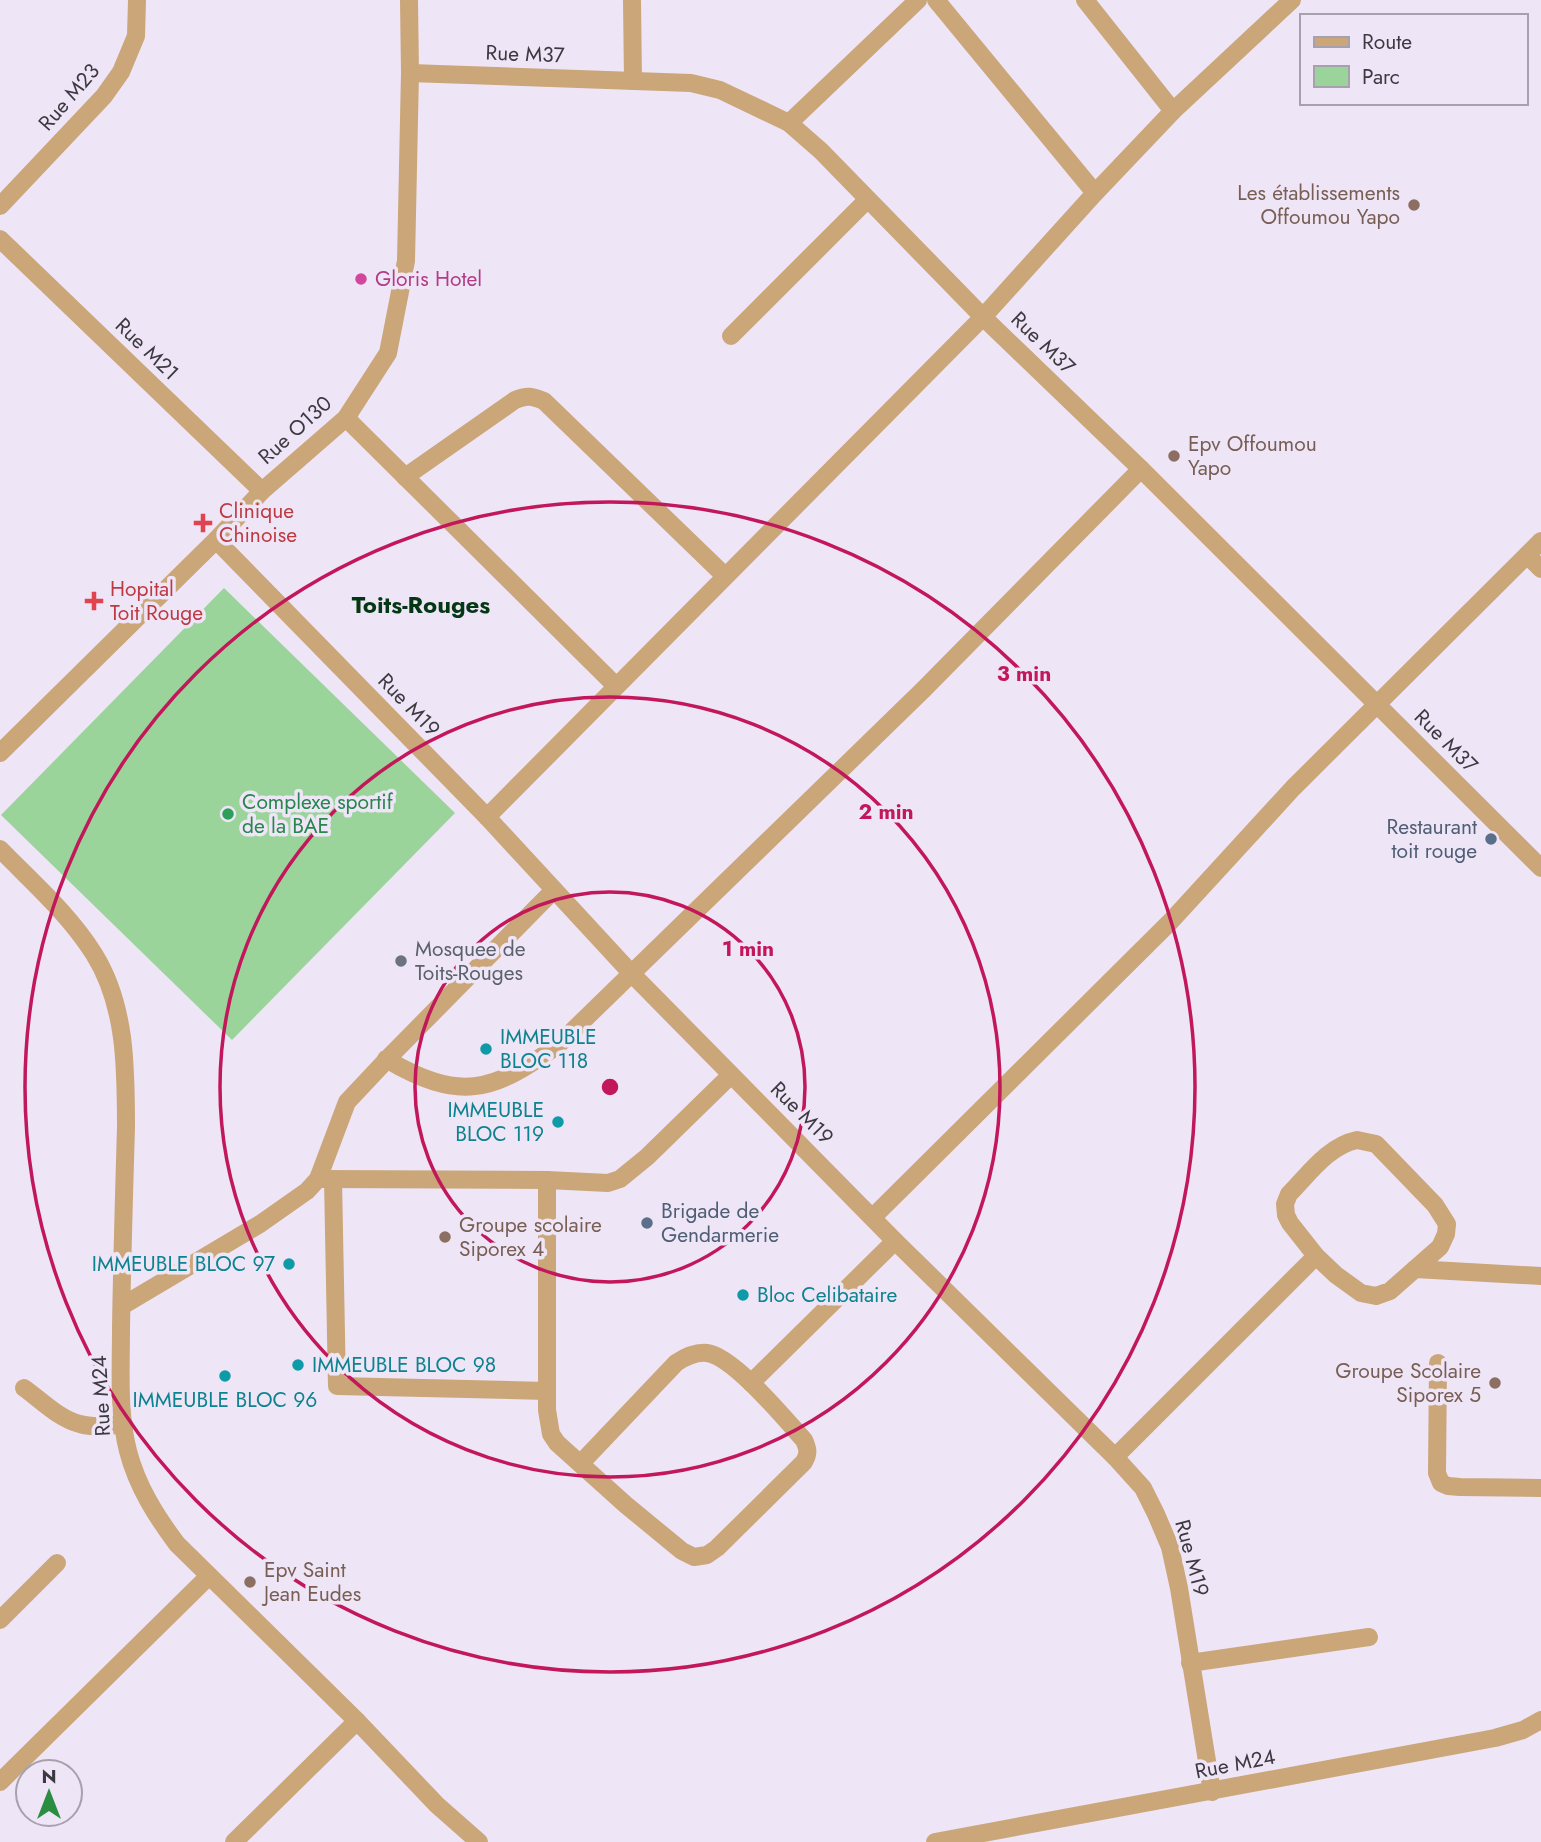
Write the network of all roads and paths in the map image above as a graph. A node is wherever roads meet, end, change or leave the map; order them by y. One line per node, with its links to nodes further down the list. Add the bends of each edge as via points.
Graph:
1 (137, 0): 14 (street, Rue M23, via 136,36 121,72)
2 (409, 0): 8 (street, Rue O130)
3 (632, 0): 9 (street)
4 (918, 0): 11 (street)
5 (936, 0): 12 (street)
6 (1085, 0): 10 (street)
7 (1292, 0): 10 (street)
8 (410, 73): 9 (street, Rue M37); 18 (street, Rue O130, via 406,261 388,353)
9 (633, 81): 11 (street, Rue M37, via 691,83 720,90)
10 (1173, 111): 12 (street)
11 (789, 123): 13 (street, Rue M37)
12 (1095, 193): 16 (street)
13 (867, 200): 16 (street, Rue M37); 17 (street)
14 (0, 206)
15 (0, 239): 21 (street, Rue M21)
16 (983, 317): 19 (street, Rue M37); 26 (street)
17 (731, 336)
18 (346, 418): 20 (street); 21 (street, Rue O130)
19 (1141, 469): 28 (street, Rue M37); 34 (street)
20 (405, 477): 26 (street, via 515,400 531,396 544,401); 27 (street)
21 (262, 491): 22 (street, Rue O130)
22 (216, 540): 29 (street, Rue O130); 30 (street, Rue M19)
23 (1541, 541): 24 (street)
24 (1527, 555): 25 (street); 28 (street)
25 (1541, 569)
26 (725, 576): 27 (street)
27 (617, 686): 30 (street)
28 (1377, 705): 32 (street, Rue M37); 39 (street, via 1171,920)
29 (0, 753)
30 (487, 817): 33 (street, Rue M19)
31 (0, 849): 44 (street, Rue M24, via 94,954 120,1020 126,1087)
32 (1541, 868)
33 (554, 890): 34 (street, Rue M19); 35 (street)
34 (632, 974): 35 (street, via 558,1045 488,1084 456,1087 432,1082); 36 (street, Rue M19)
35 (386, 1059): 37 (street, via 347,1102)
36 (731, 1075): 38 (street, via 620,1179 608,1183); 39 (street, Rue M19)
37 (326, 1179): 38 (street); 44 (street); 48 (street, via 337,1386)
38 (547, 1180): 48 (street)
39 (873, 1217): 40 (street, Rue M19)
40 (895, 1241): 46 (street); 50 (street, Rue M19)
41 (1316, 1256): 42 (street, via 1350,1286 1376,1296 1390,1291); 42 (street, via 1286,1214 1289,1194 1336,1148 1368,1141 1435,1205 1447,1224 1440,1247); 50 (street)
42 (1415, 1269): 43 (street)
43 (1541, 1276)
44 (122, 1306): 49 (street, Rue M24)
45 (1438, 1363): 52 (street, via 1437,1473 1441,1483)
46 (751, 1383): 51 (street, via 723,1359 708,1353 684,1358); 51 (street, via 804,1440 808,1455 707,1555 694,1557 682,1551)
47 (24, 1388): 49 (street, via 80,1425)
48 (547, 1391): 51 (street, via 551,1434)
49 (124, 1424): 54 (street, Rue M24, via 140,1485 158,1519)
50 (1115, 1457): 57 (street, Rue M19, via 1143,1488 1170,1547)
51 (581, 1463)
52 (1541, 1488)
53 (57, 1563): 55 (street)
54 (209, 1576): 59 (street, Rue M24); 60 (street)
55 (0, 1620)
56 (1369, 1637): 57 (street)
57 (1191, 1663): 61 (street, Rue M19)
58 (1541, 1720): 61 (street, Rue M24, via 1495,1738)
59 (357, 1721): 62 (street); 63 (street, Rue M24, via 437,1805)
60 (0, 1782)
61 (1212, 1792): 64 (street, Rue M24)
62 (234, 1842)
63 (480, 1842)
64 (934, 1842)

